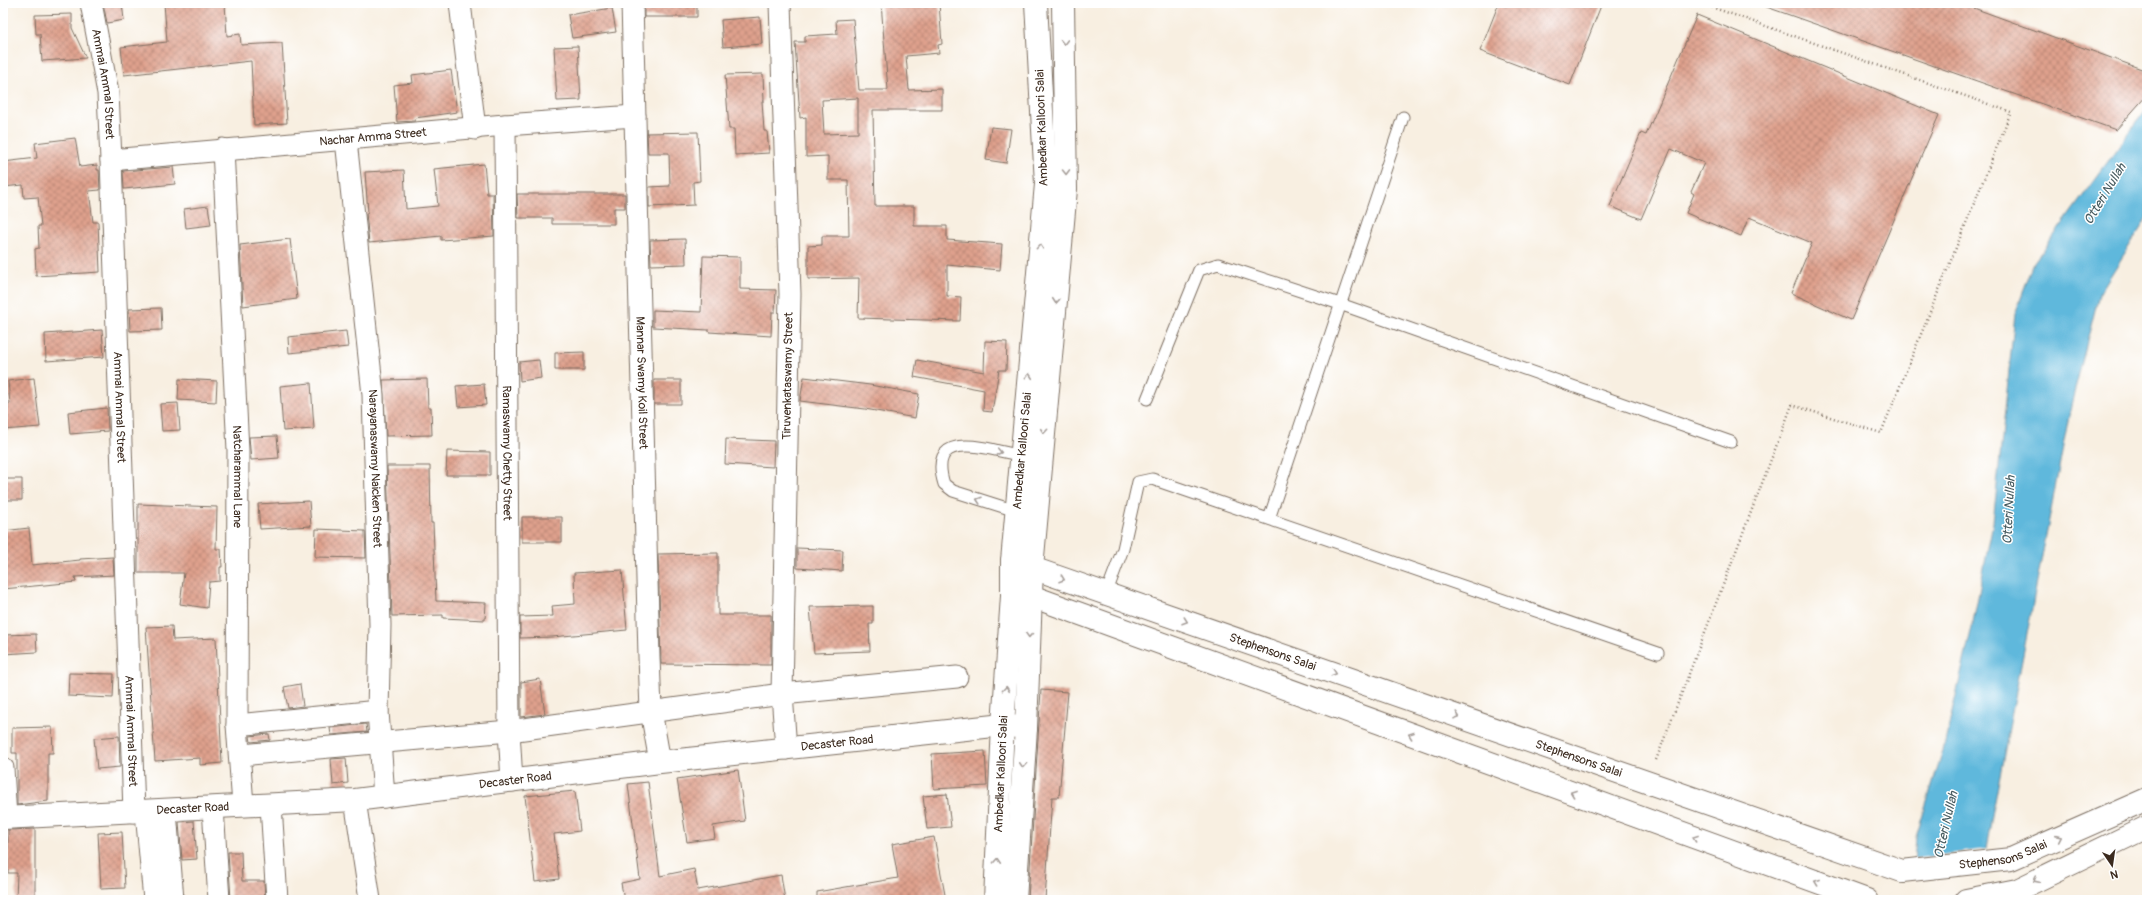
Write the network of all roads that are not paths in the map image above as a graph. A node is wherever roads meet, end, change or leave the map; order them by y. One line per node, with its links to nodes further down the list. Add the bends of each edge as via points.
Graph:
1 (91, 3): 13 (street, Ammai Ammal Street, via 108,93)
2 (460, 3): 10 (street)
3 (632, 3): 7 (street, Mannar Swamy Koil Street)
4 (780, 3): 25 (street, Tiruvenkataswamy Street, via 790,294)
5 (1036, 3): 17 (main road, Ambedkar Kalloori Salai, one-way to 5, via 1046,184)
6 (1063, 3): 20 (main road, Ambedkar Kalloori Salai, one-way to 20, via 1066,188)
7 (636, 116): 9 (street, Nachar Amma Street); 27 (street, Mannar Swamy Koil Street)
8 (1403, 117): 14 (lane)
9 (505, 125): 10 (street, Nachar Amma Street); 31 (street, Ramaswamy Chetty Street)
10 (475, 129): 11 (street, Nachar Amma Street)
11 (346, 140): 12 (street, Nachar Amma Street); 26 (street, Narayanaswamy Naicken Street, via 373,395 380,625)
12 (223, 149): 13 (street, Nachar Amma Street); 28 (street, Natcharammal Lane, via 238,450)
13 (111, 160): 44 (street, Ammai Ammal Street)
14 (1340, 304): 15 (lane, via 1218,264 1199,270); 16 (lane); 19 (lane)
15 (1147, 399)
16 (1731, 442)
17 (1022, 456): 18 (main road, Ambedkar Kalloori Salai); 18 (lane, one-way to 17, via 953,491 944,484 941,463 942,455 949,448 962,445)
18 (1016, 512): 20 (main road, Ambedkar Kalloori Salai)
19 (1268, 519): 21 (lane, via 1152,479 1138,482 1123,549); 23 (lane)
20 (1022, 564): 21 (main road, Stephensons Salai, one-way to 21); 22 (main road, Ambedkar Kalloori Salai)
21 (1106, 594): 39 (main road, Stephensons Salai, one-way to 39, via 1902,871 2011,859)
22 (1022, 596): 29 (main road, Ambedkar Kalloori Salai, one-way to 22); 30 (main road, Ambedkar Kalloori Salai, one-way to 30); 54 (main road, one-way to 22)
23 (1658, 653)
24 (957, 677): 25 (street)
25 (782, 694): 27 (street); 33 (street, Tiruvenkataswamy Street)
26 (378, 711): 28 (street); 32 (street, Narayanaswamy Naicken Street)
27 (651, 711): 31 (street); 35 (street, Mannar Swamy Koil Street)
28 (237, 724): 34 (street, Natcharammal Lane)
29 (1003, 725): 30 (main road, Decaster Road); 33 (main road, Decaster Road); 52 (main road, Ambedkar Kalloori Salai, one-way to 29)
30 (1026, 728): 53 (main road, Ambedkar Kalloori Salai, one-way to 53)
31 (509, 731): 32 (street); 37 (street, Ramaswamy Chetty Street)
32 (379, 743): 34 (street); 38 (street, Narayanaswamy Naicken Street)
33 (786, 749): 35 (main road, Decaster Road)
34 (241, 755): 41 (street, Natcharammal Lane)
35 (660, 762): 37 (main road, Decaster Road)
36 (3, 768): 45 (street)
37 (512, 781): 38 (main road, Decaster Road)
38 (384, 797): 40 (main road, Decaster Road)
39 (2147, 799)
40 (355, 800): 42 (main road, Decaster Road); 51 (street)
41 (243, 805): 42 (main road, Decaster Road); 43 (main road, Decaster Road)
42 (271, 805): 50 (street)
43 (213, 808): 44 (main road, Decaster Road); 49 (street)
44 (149, 812): 45 (main road, Decaster Road); 47 (street); 48 (street)
45 (5, 818)
46 (2147, 827): 55 (main road, one-way to 55, via 2017,890)
47 (154, 900)
48 (174, 900)
49 (219, 900)
50 (277, 900)
51 (370, 900)
52 (995, 900)
53 (1015, 900)
54 (1867, 900)
55 (1966, 900)

